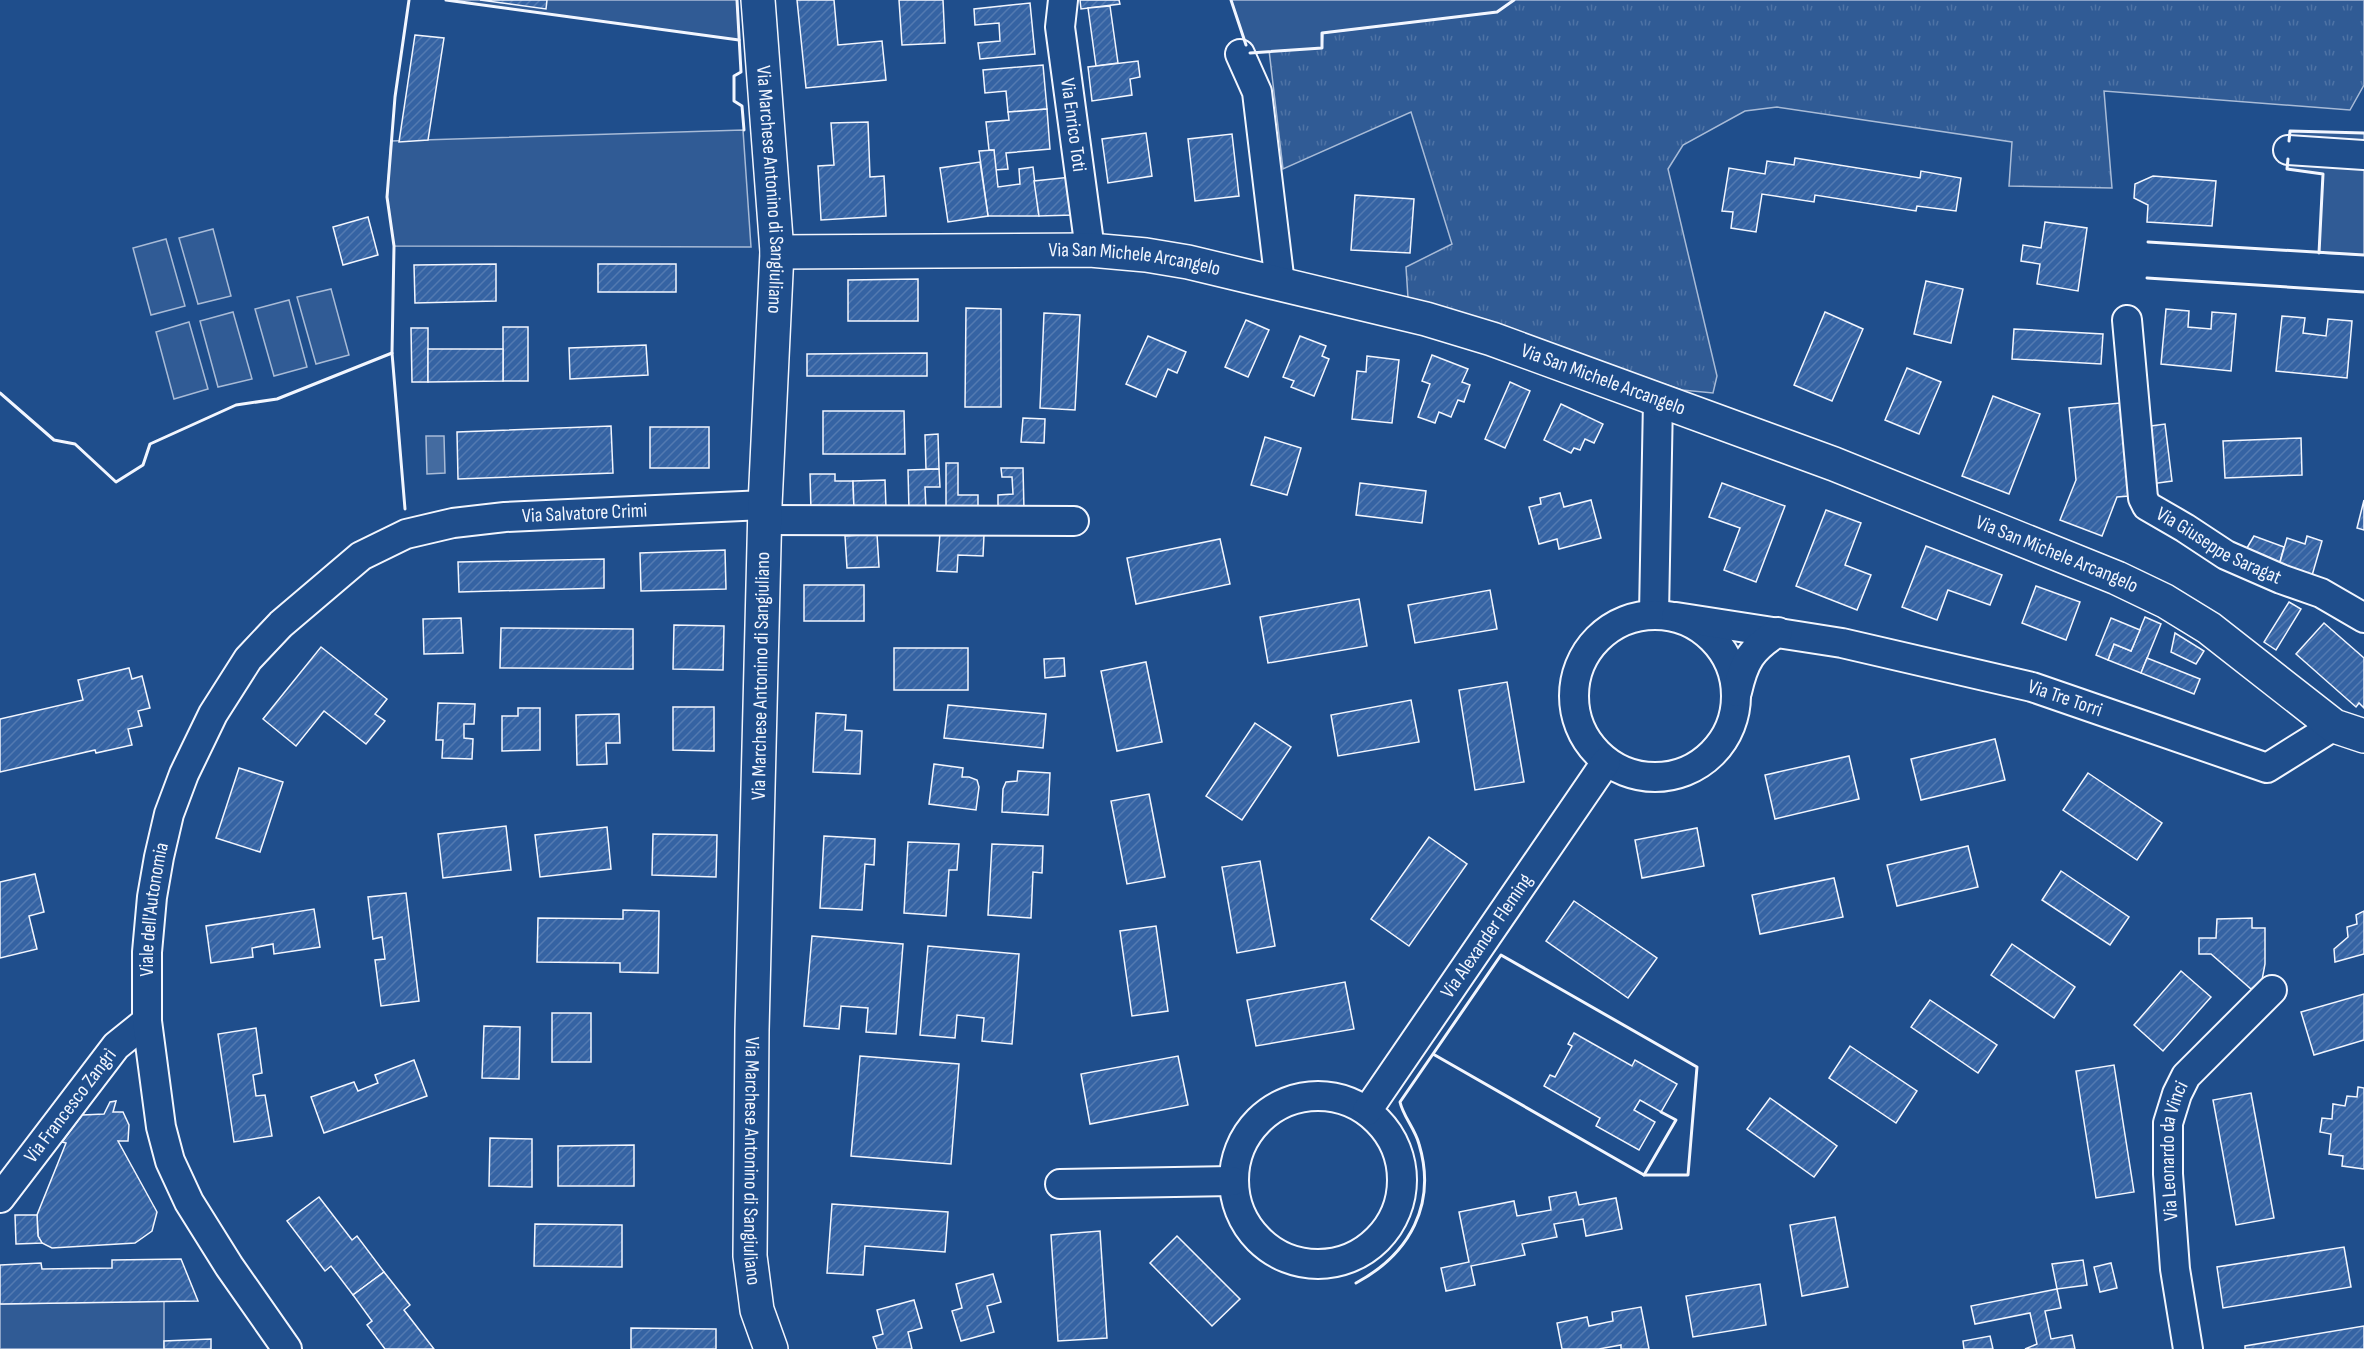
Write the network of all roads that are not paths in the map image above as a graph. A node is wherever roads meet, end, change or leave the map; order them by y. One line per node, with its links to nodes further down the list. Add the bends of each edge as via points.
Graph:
1 (758, 0): 7 (main road, Via Marchese Antonino di Sangiuliano)
2 (1063, 0): 6 (street, Via Enrico Toti, via 1060,27)
3 (1240, 54): 8 (street, via 1257,92)
4 (2288, 150): 5 (street)
5 (2364, 155)
6 (1090, 250): 7 (main road, Via San Michele Arcangelo); 8 (main road, Via San Michele Arcangelo, via 1156,256)
7 (777, 252): 11 (main road, Via Marchese Antonino di Sangiuliano)
8 (1280, 284): 10 (main road, Via San Michele Arcangelo, via 1492,339)
9 (2127, 320): 15 (street, Via Giuseppe Saragat, via 2143,498 2147,506 2226,555 2321,593)
10 (1658, 400): 14 (street); 18 (main road, Via San Michele Arcangelo, via 1834,464 2117,578 2209,628)
11 (764, 513): 12 (street, Via Salvatore Crimi); 13 (street, Via Salvatore Crimi, via 505,517); 27 (main road, Via Marchese Antonino di Sangiuliano, via 750,1256 757,1310)
12 (1074, 521)
13 (406, 534): 21 (street, Viale dell'Autonomia, via 361,556 281,624 248,659 213,714 184,774 159,857 147,952)
14 (1665, 615): 16 (street); 17 (street, via 1695,624 1712,637 1734,672); 19 (street, via 1626,620 1600,634 1582,657 1573,685 1575,714 1586,741)
15 (2364, 618)
16 (1778, 632): 17 (street, via 1751,654); 18 (street, Via Tre Torri, via 2032,687 2267,768)
17 (1737, 692): 19 (street, via 1729,732 1710,756 1684,772 1644,777)
18 (2349, 731)
19 (1606, 762): 22 (street, Via Alexander Fleming)
20 (2272, 990): 28 (street, Via Leonardo da Vinci, via 2186,1076 2168,1123 2175,1269)
21 (147, 1021): 25 (street, Via Francesco Zangrì, via 116,1046); 26 (street, Viale dell'Autonomia, via 161,1127 170,1161 189,1202)
22 (1367, 1111): 23 (street, via 1343,1099 1317,1095 1291,1099 1267,1111 1248,1131 1236,1154); 23 (street, via 1388,1131 1400,1157 1403,1186 1396,1214 1380,1238 1357,1255 1320,1264 1301,1263 1274,1253 1247,1226 1238,1209)
23 (1232, 1181): 24 (street)
24 (1060, 1184)
25 (0, 1198)
26 (287, 1349)
27 (771, 1349)
28 (2188, 1349)

